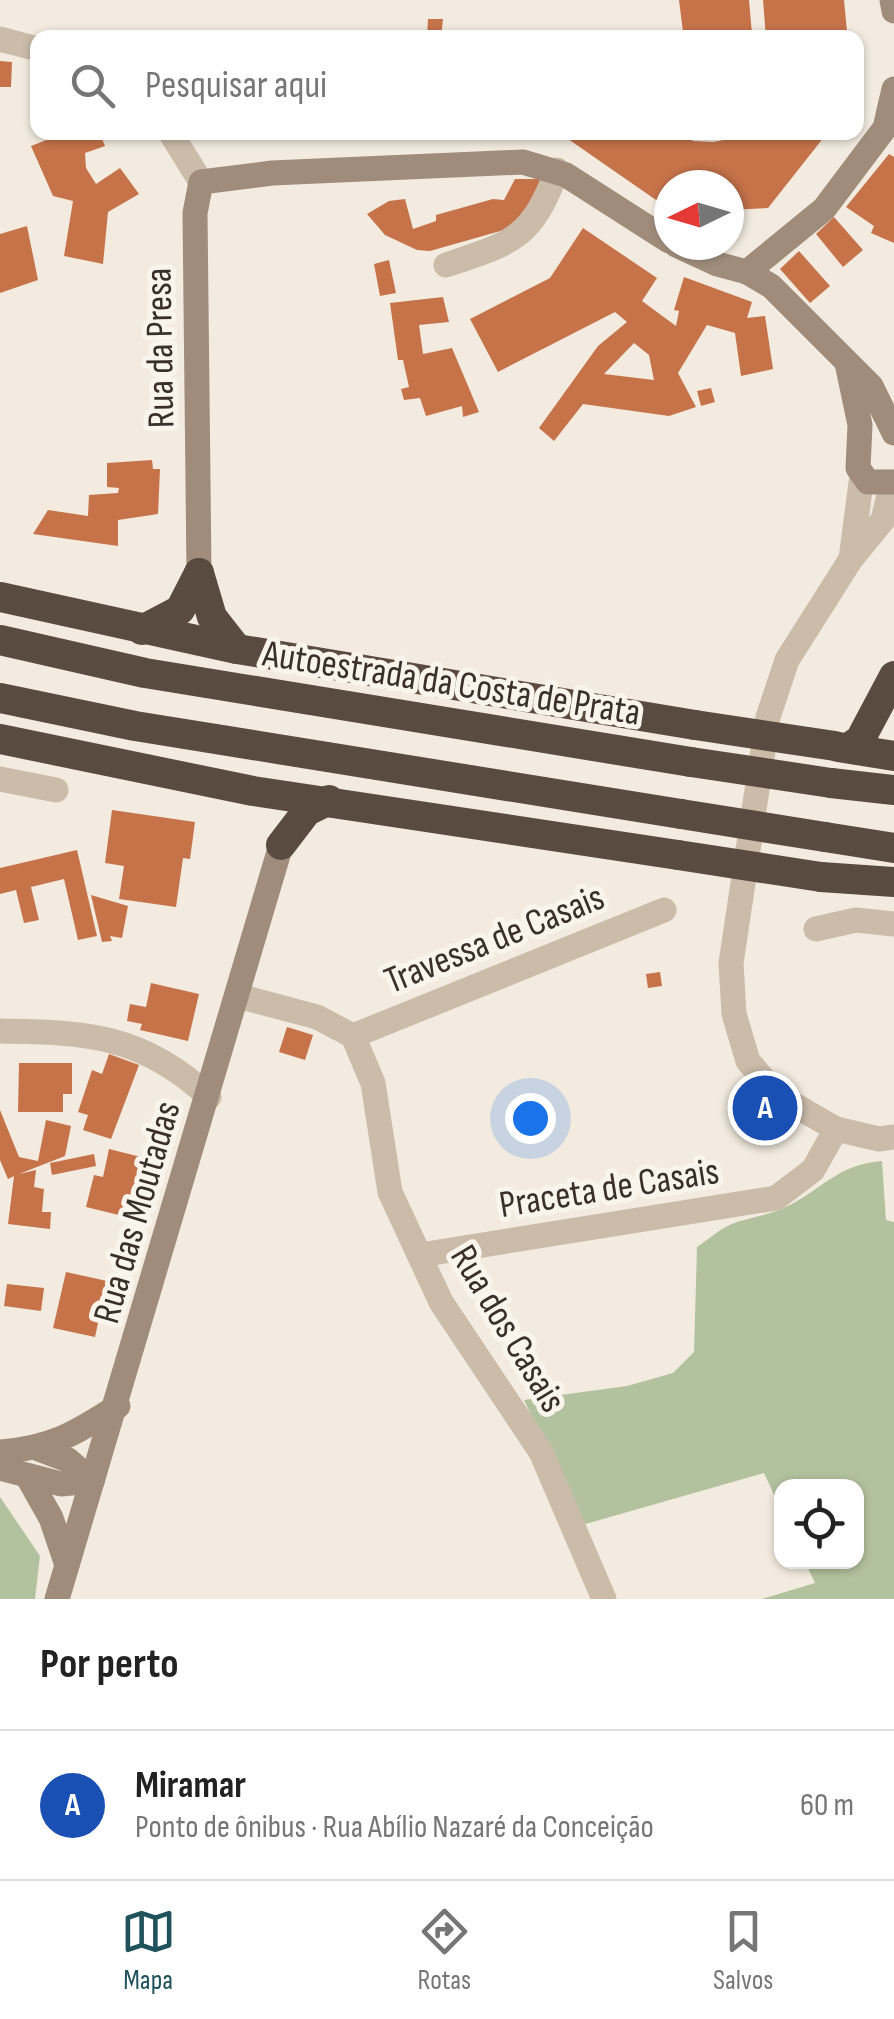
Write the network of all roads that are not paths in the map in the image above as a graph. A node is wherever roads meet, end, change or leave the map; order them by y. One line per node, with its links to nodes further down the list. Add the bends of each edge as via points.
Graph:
1 (892, 0): 2 (street)
2 (894, 11)
3 (0, 39): 4 (street)
4 (30, 47)
5 (894, 89): 12 (street, via 886,128 824,208)
6 (175, 140): 8 (street)
7 (557, 170): 8 (street, via 523,162); 9 (street); 11 (street, via 543,209 520,238)
8 (201, 182): 19 (street, Rua da Presa, via 194,213)
9 (654, 231)
10 (708, 260): 12 (street)
11 (446, 264)
12 (747, 272): 13 (street, via 805,316)
13 (847, 363): 14 (street, via 871,386); 15 (street)
14 (894, 434): 15 (street, via 873,434)
15 (860, 444): 16 (street, via 856,460)
16 (862, 475): 17 (street, via 876,484); 18 (street)
17 (893, 483): 18 (street, via 883,520)
18 (852, 559): 26 (street, via 787,660)
19 (199, 573): 21 (highway, via 180,610); 23 (highway, via 212,616)
20 (0, 597): 21 (highway)
21 (142, 630): 23 (highway)
22 (0, 640): 33 (highway, Autoestrada da Costa de Prata, bridge, via 145,673)
23 (236, 649): 26 (highway, bridge)
24 (894, 676): 28 (highway, via 860,740)
25 (0, 698): 36 (highway, bridge, via 135,726)
26 (765, 736): 28 (highway, bridge); 45 (street, via 731,963 734,1014 748,1060 777,1094)
27 (0, 738): 32 (highway)
28 (842, 747): 29 (highway)
29 (894, 756)
30 (0, 780): 31 (street)
31 (56, 790)
32 (253, 790): 34 (highway); 35 (highway)
33 (894, 790)
34 (329, 800): 35 (highway, via 306,811); 37 (highway, bridge)
35 (282, 845): 41 (street, Rua das Moutadas)
36 (894, 848)
37 (894, 882)
38 (664, 910): 43 (street, Travessa de Casais)
39 (894, 924): 40 (street, via 856,920)
40 (816, 929)
41 (238, 996): 43 (street, via 317,1017); 44 (street, Rua das Moutadas)
42 (0, 1031): 44 (street, via 102,1036 136,1046)
43 (352, 1036): 47 (street, Rua dos Casais, via 373,1082 390,1192)
44 (209, 1096): 48 (street, Rua das Moutadas)
45 (836, 1129): 46 (street); 47 (street, Praceta de Casais, via 813,1170 776,1198)
46 (894, 1137)
47 (420, 1255): 56 (street, Rua dos Casais, via 441,1302 541,1452)
48 (118, 1406): 49 (street); 53 (street, Rua das Moutadas)
49 (39, 1449): 50 (street); 53 (street, via 68,1460)
50 (0, 1452)
51 (0, 1468): 52 (street)
52 (29, 1478): 53 (street); 54 (street)
53 (92, 1481): 54 (street, Rua das Moutadas)
54 (68, 1565): 55 (street, Rua das Moutadas)
55 (57, 1599)
56 (604, 1599)

